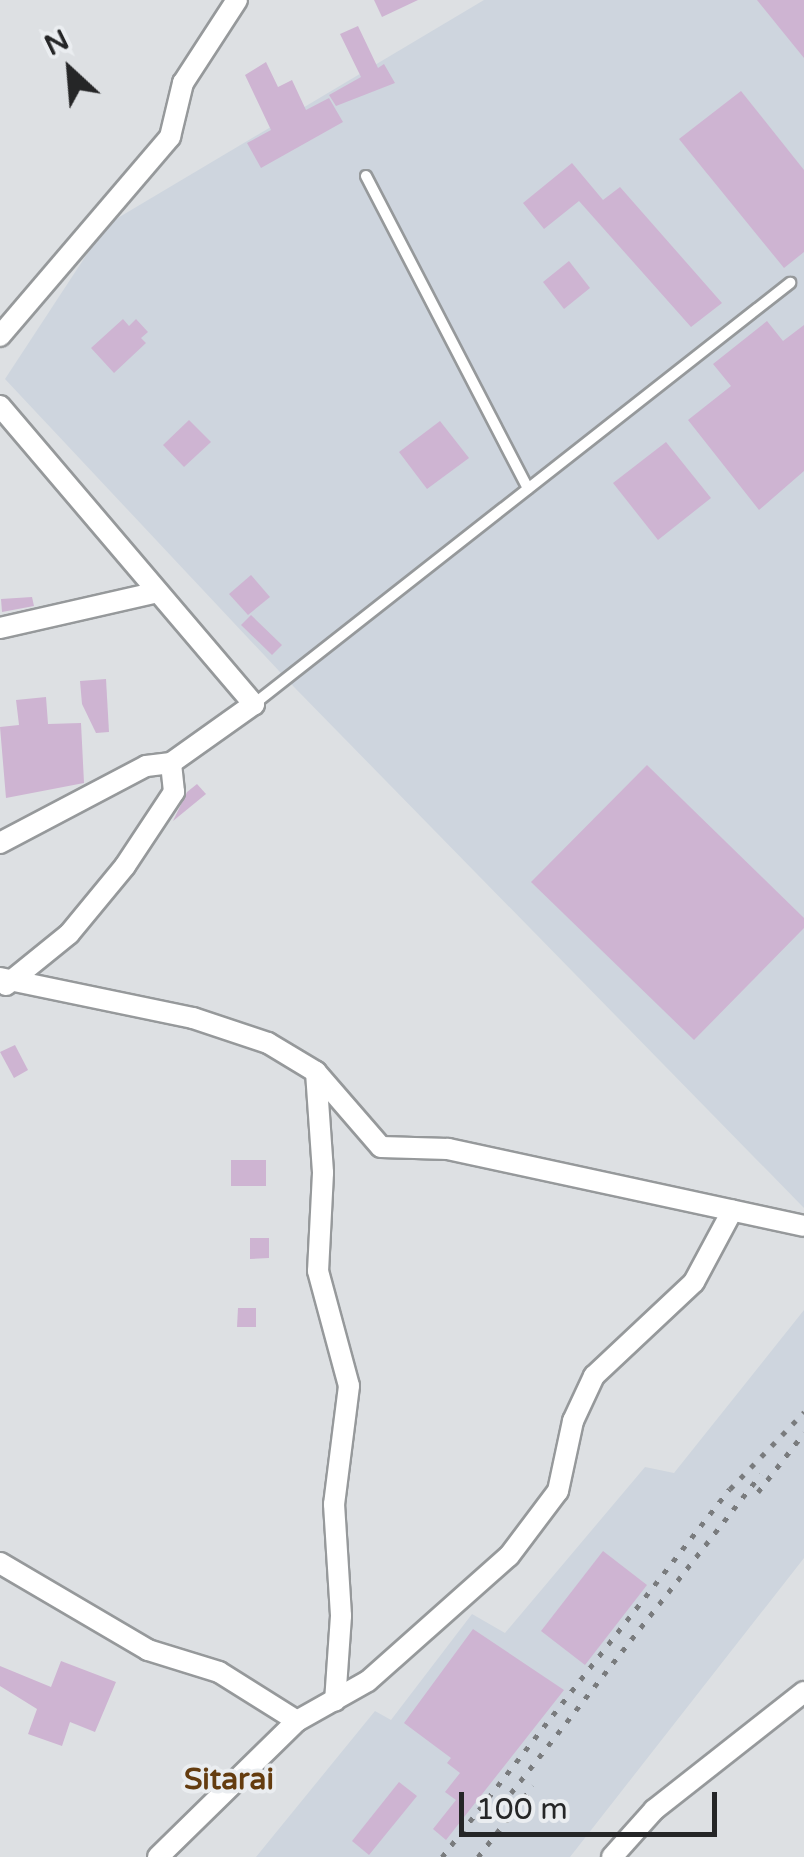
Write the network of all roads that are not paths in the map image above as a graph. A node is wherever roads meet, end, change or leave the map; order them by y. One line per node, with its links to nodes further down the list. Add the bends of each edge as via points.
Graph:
1 (236, 0): 4 (street, via 183,84 170,137)
2 (366, 176): 6 (lane)
3 (790, 283): 6 (lane)
4 (0, 336)
5 (0, 406): 7 (street)
6 (528, 488): 9 (lane)
7 (158, 592): 8 (street); 9 (street)
8 (0, 628)
9 (254, 704): 10 (street)
10 (171, 764): 11 (street, via 146,766); 12 (street, via 174,792 125,866 69,934)
11 (0, 843)
12 (4, 982): 13 (street, via 193,1018 268,1043)
13 (316, 1072): 14 (street, via 380,1147 448,1148); 18 (street, via 323,1173 318,1271 349,1386 334,1504 341,1616)
14 (732, 1210): 15 (street); 18 (street, via 694,1282 594,1376 573,1421 558,1491 509,1556 429,1630)
15 (804, 1226)
16 (0, 1563): 19 (street, via 148,1650 219,1672)
17 (804, 1692): 21 (street, via 654,1810)
18 (335, 1702): 19 (street)
19 (297, 1721): 20 (street)
20 (158, 1857)
21 (612, 1857)

